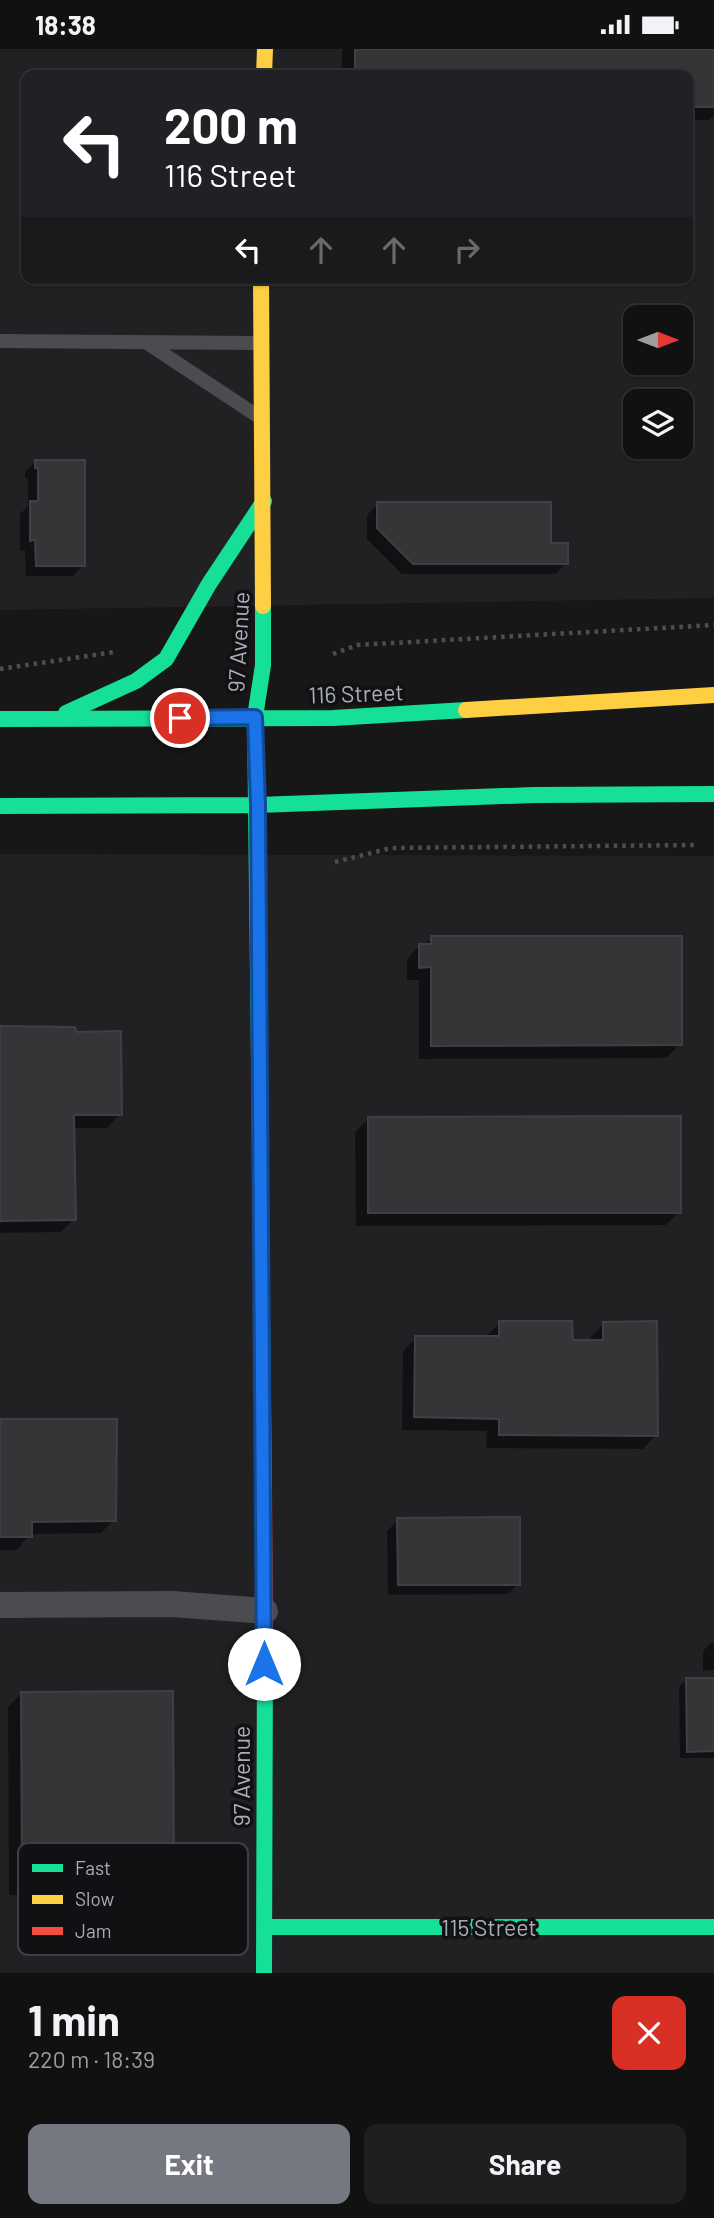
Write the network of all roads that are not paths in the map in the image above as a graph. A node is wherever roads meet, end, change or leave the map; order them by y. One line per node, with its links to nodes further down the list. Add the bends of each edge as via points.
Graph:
1 (265, 49): 2 (street)
2 (264, 70)
3 (261, 284): 6 (street, 97 Avenue)
4 (0, 341): 5 (lane)
5 (146, 342): 6 (lane); 7 (lane)
6 (261, 343): 7 (street, 97 Avenue)
7 (263, 420): 8 (street, 97 Avenue)
8 (264, 501): 10 (street, 97 Avenue, via 263,665); 12 (street, via 209,583 166,659 136,681)
9 (714, 695): 10 (street, 116 Street, via 333,718)
10 (255, 717): 12 (street, 116 Street); 14 (street, 97 Avenue)
11 (0, 719): 12 (street, 116 Street)
12 (52, 719)
13 (714, 794): 14 (street)
14 (258, 805): 15 (street); 17 (street, 97 Avenue)
15 (0, 806)
16 (0, 1605): 17 (street, via 172,1604)
17 (265, 1611): 18 (street, 97 Avenue)
18 (264, 1927): 19 (street, 115 Street); 20 (street, 97 Avenue)
19 (714, 1927)
20 (264, 1973)

